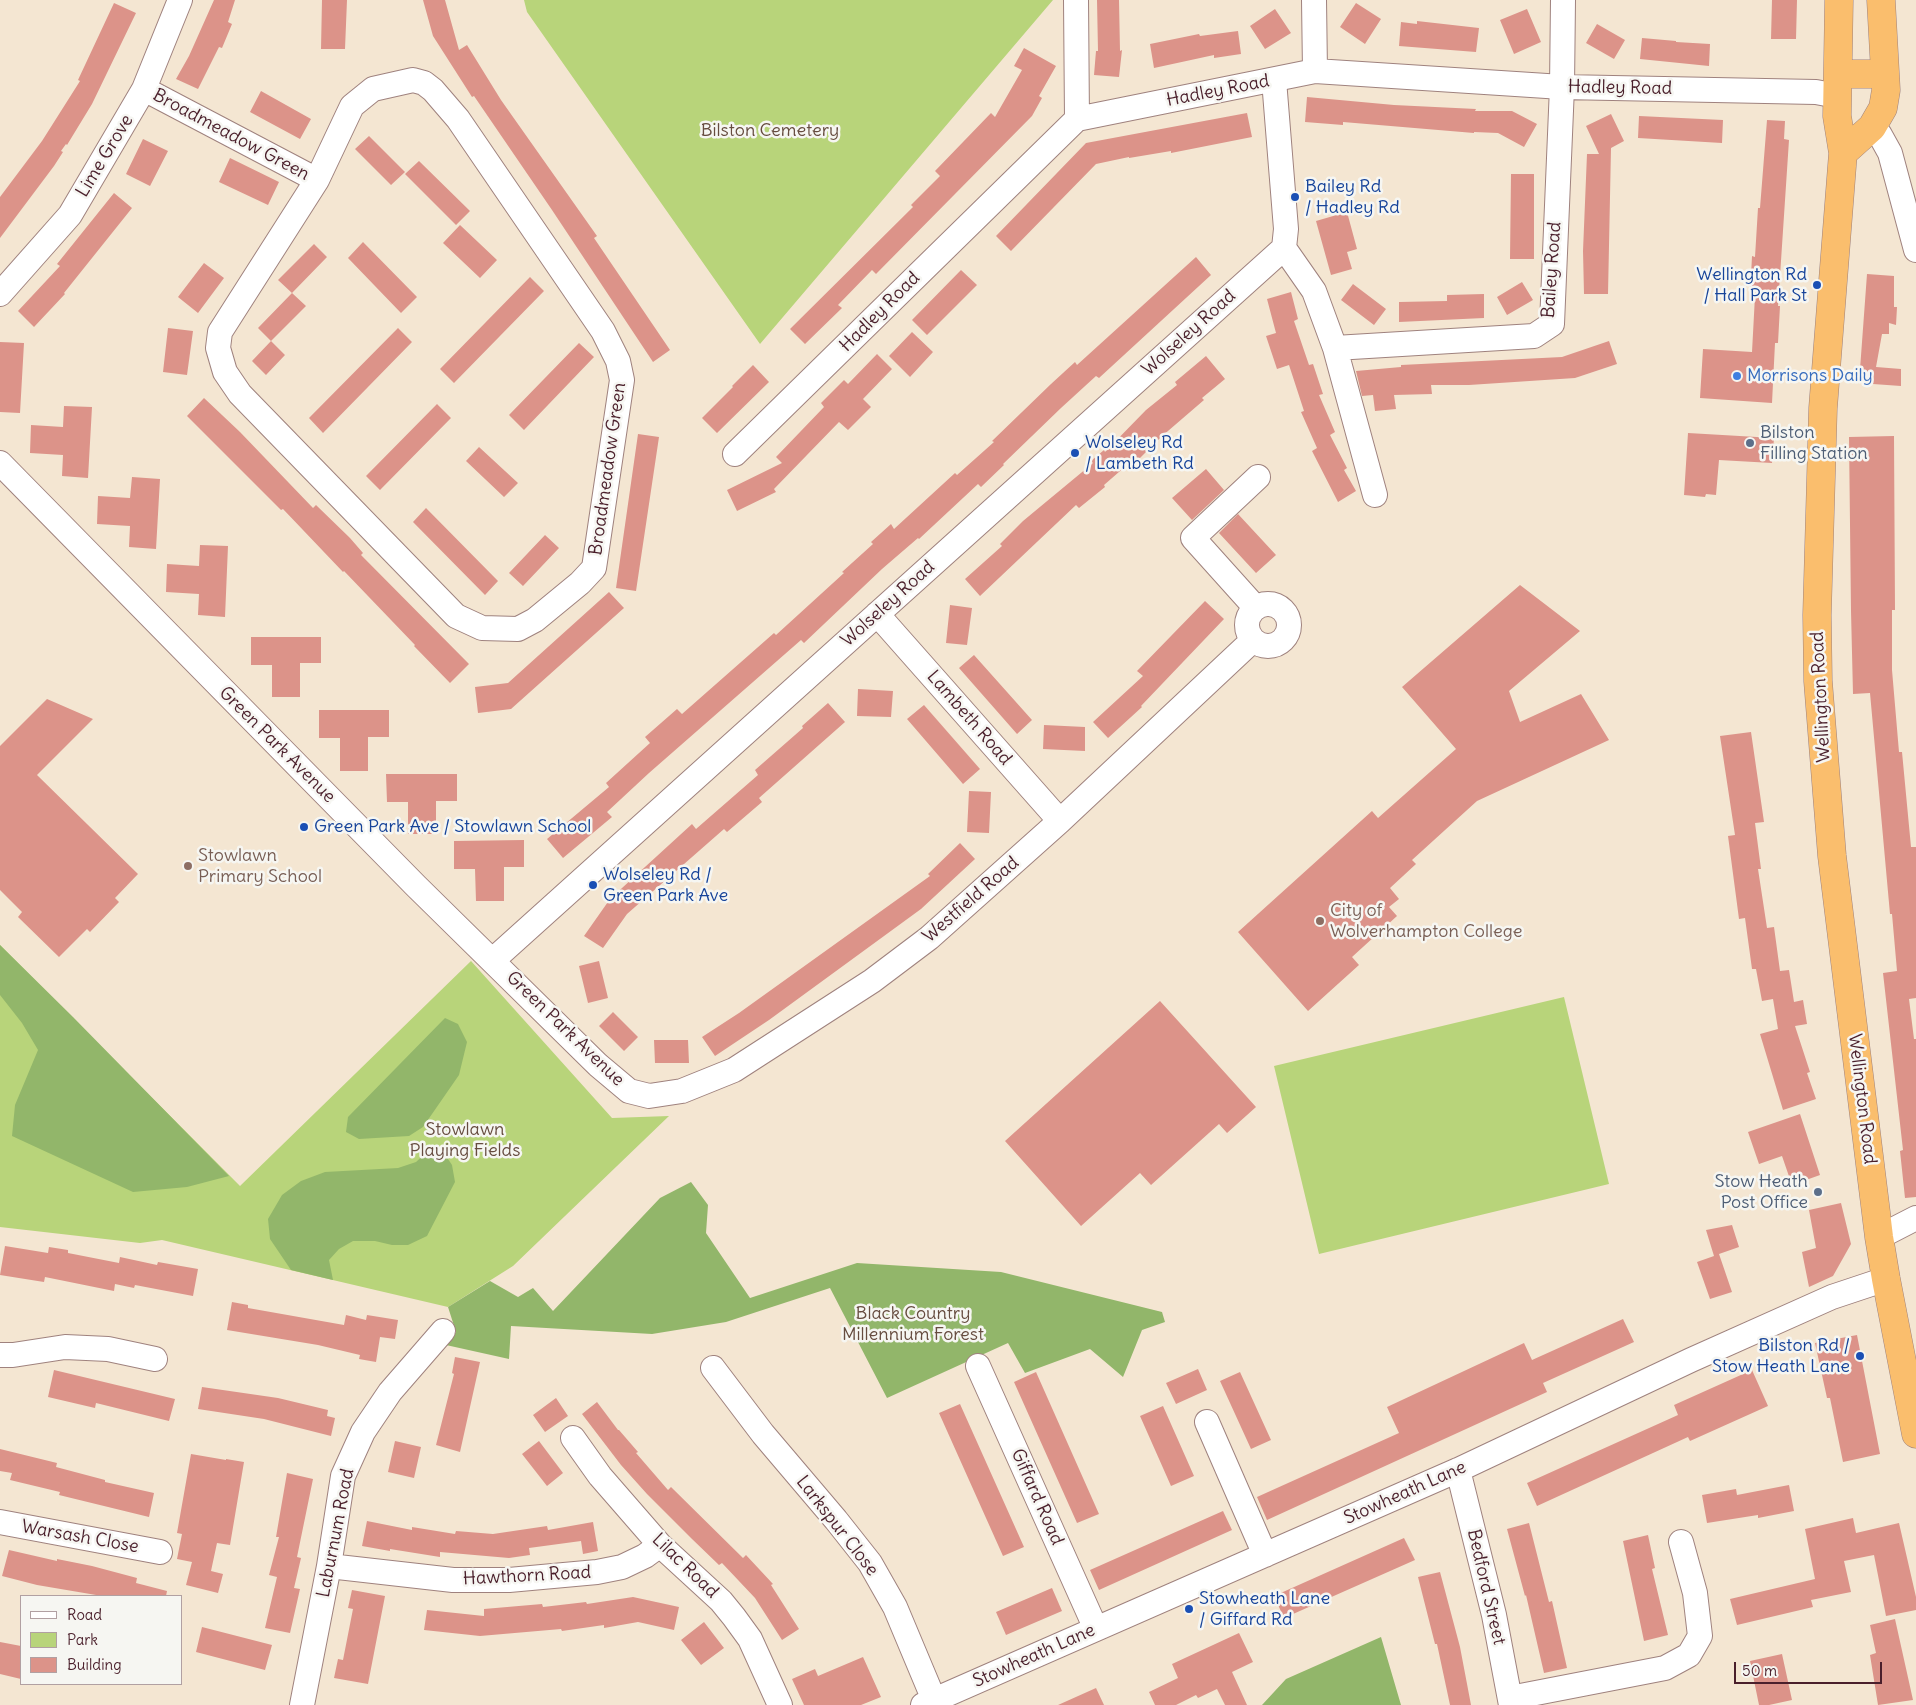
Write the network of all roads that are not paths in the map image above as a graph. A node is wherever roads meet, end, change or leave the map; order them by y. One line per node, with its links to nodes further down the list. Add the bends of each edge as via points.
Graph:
1 (180, 0): 11 (street, Lime Grove)
2 (1076, 0): 13 (street)
3 (1314, 0): 7 (street)
4 (1563, 0): 10 (street)
5 (1839, 0): 12 (highway)
6 (1882, 0): 8 (highway)
7 (1316, 70): 9 (street, Hadley Road); 10 (street, Hadley Road)
8 (1884, 74): 12 (highway); 14 (highway, via 1883,108)
9 (1274, 80): 13 (street, Hadley Road); 17 (street, via 1286,229)
10 (1562, 87): 12 (street, Hadley Road); 20 (street, Bailey Road, via 1552,324 1534,336)
11 (144, 89): 16 (street, Broadmeadow Green); 19 (street, Lime Grove, via 70,215)
12 (1837, 95): 14 (highway, via 1860,121); 15 (highway, Wellington Road)
13 (1077, 118): 21 (street, Hadley Road)
14 (1872, 127): 15 (highway); 18 (street, via 1890,152)
15 (1843, 153): 32 (highway, Wellington Road, via 1823,408 1818,681 1832,856)
16 (317, 180): 16 (street, Broadmeadow Green, via 352,106 364,95 373,88 413,80 424,83 458,119 604,331 618,361 622,380 594,568 535,620 518,629 482,628 456,616 240,394 224,372 218,348 220,332)
17 (1284, 248): 20 (street, via 1314,291); 26 (street, Wolseley Road)
18 (1916, 250)
19 (0, 294)
20 (1334, 348): 24 (street)
21 (735, 454)
22 (0, 463): 29 (street, Green Park Avenue, via 416,886)
23 (1258, 477): 25 (street, via 1193,538)
24 (1375, 495)
25 (1255, 607): 27 (street, via 1247,619 1248,634); 27 (street, via 1276,604 1286,613 1290,627 1278,644 1265,646)
26 (877, 614): 28 (street, Lambeth Road); 29 (street, Wolseley Road)
27 (1252, 640): 28 (street, Westfield Road)
28 (1060, 822): 30 (street, Westfield Road, via 929,938 872,981 734,1070 682,1091)
29 (493, 960): 30 (street, Green Park Avenue, via 598,1065 629,1091)
30 (649, 1096)
31 (1916, 1218): 32 (street)
32 (1880, 1237): 33 (highway, Wellington Road)
33 (1886, 1279): 40 (highway, Wellington Road); 42 (street, Stowheath Lane, via 1832,1297)
34 (444, 1331): 48 (street, Laburnum Road, via 390,1392 363,1432 344,1476)
35 (0, 1355): 36 (street, via 65,1347 108,1348)
36 (155, 1359)
37 (978, 1366): 49 (street, Giffard Road)
38 (713, 1368): 50 (street, Larkspur Close, via 870,1563 895,1607)
39 (1207, 1422): 47 (street)
40 (1916, 1434)
41 (573, 1438): 45 (street, Lilac Road, via 600,1476)
42 (1458, 1470): 47 (street, Stowheath Lane); 51 (street, Bedford Street, via 1494,1616)
43 (0, 1522): 46 (street, Warsash Close)
44 (1681, 1542): 51 (street, via 1695,1593 1700,1636 1688,1655 1665,1668)
45 (660, 1545): 48 (street, Hawthorn Road, via 622,1567 509,1580 453,1580); 53 (street, Lilac Road, via 721,1600 734,1616 750,1639)
46 (160, 1552)
47 (1265, 1555): 49 (street, Stowheath Lane)
48 (329, 1566): 52 (street, Laburnum Road)
49 (1096, 1629): 50 (street, Stowheath Lane)
50 (928, 1702)
51 (1511, 1702)
52 (302, 1705)
53 (780, 1705)

